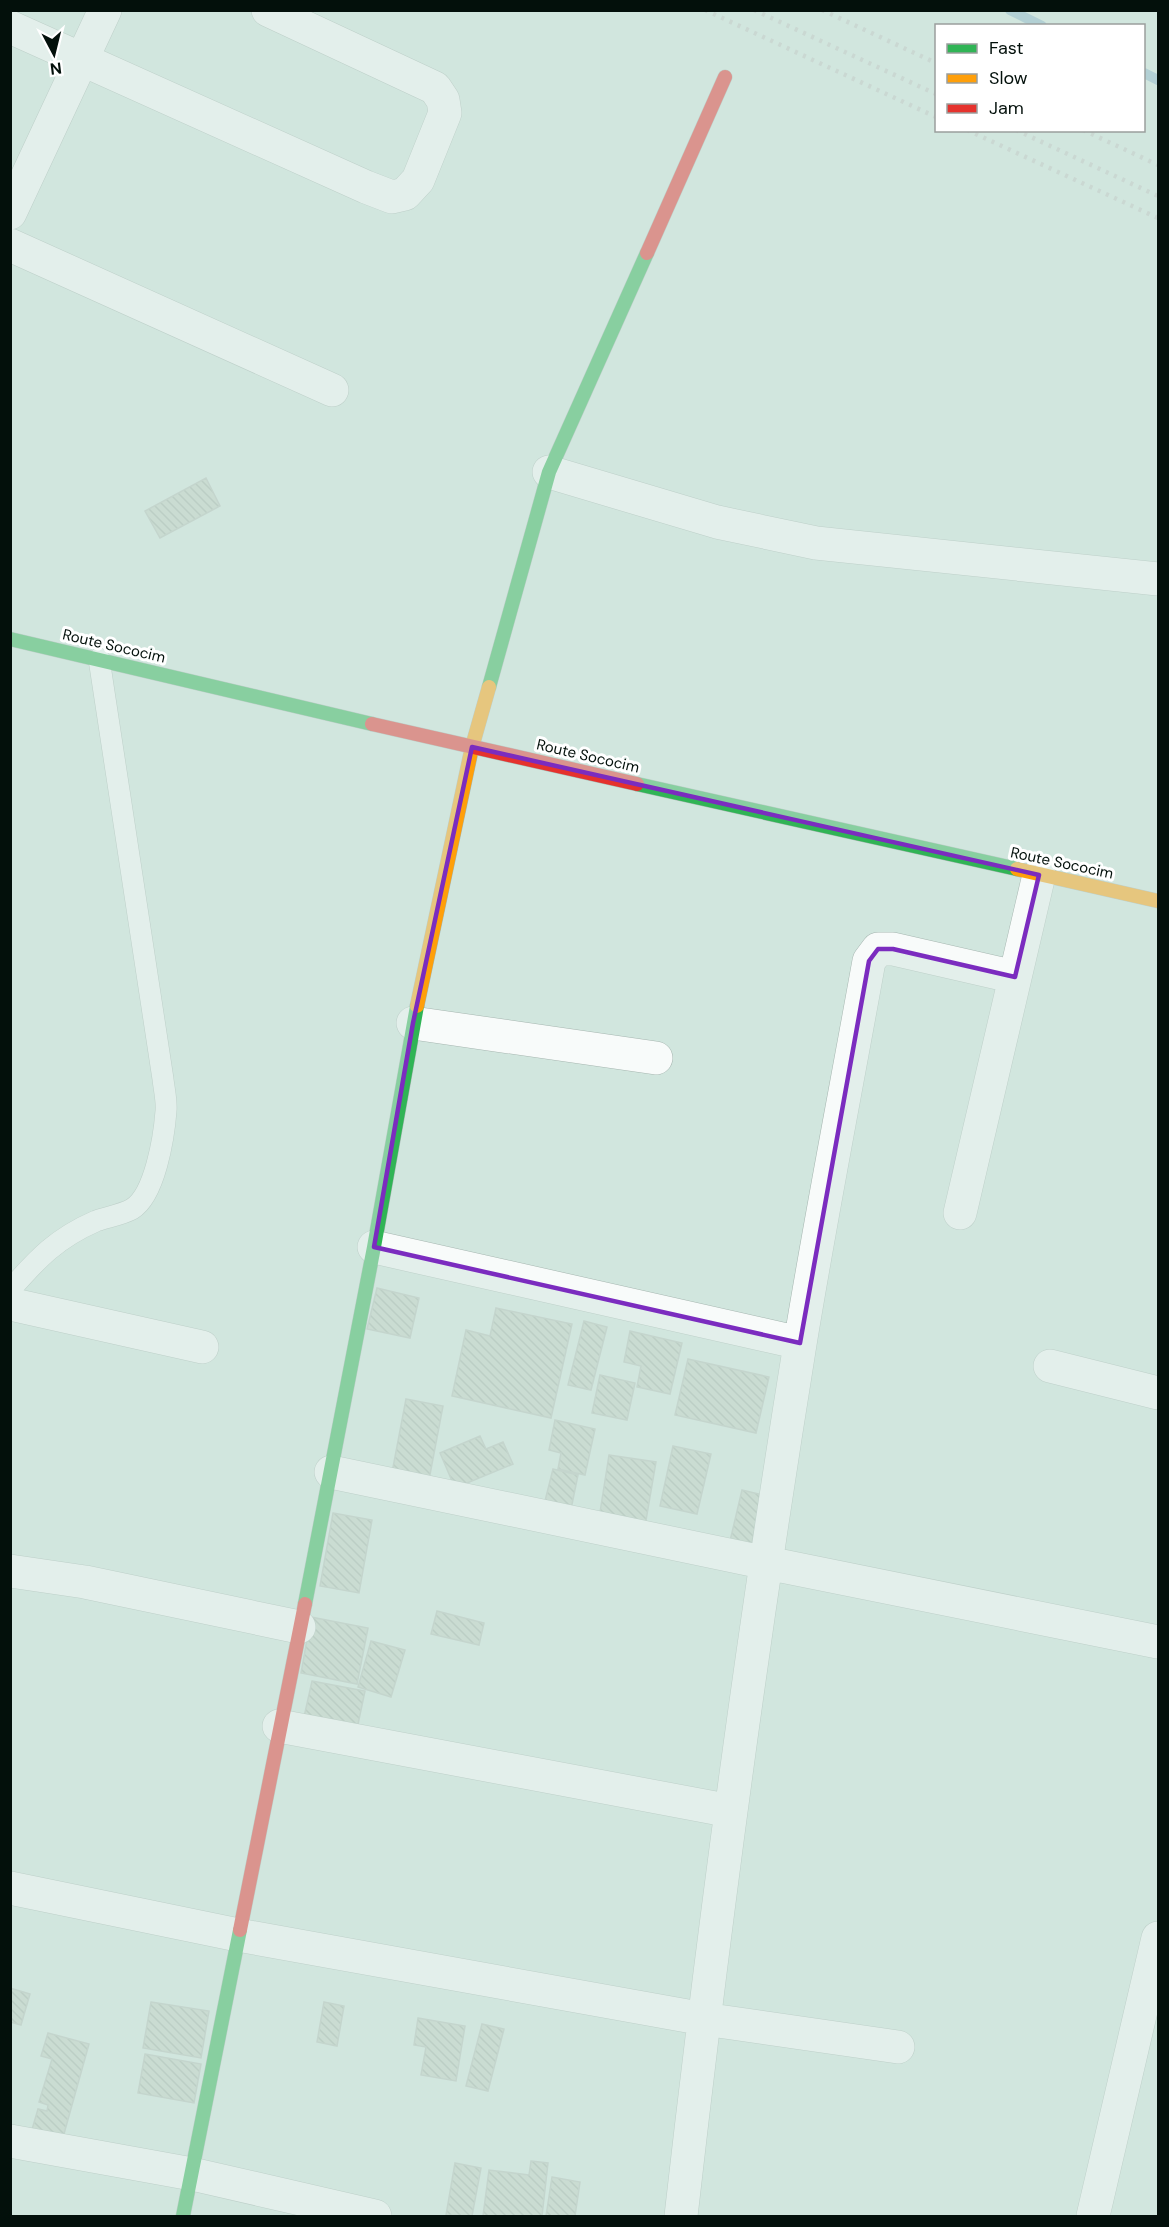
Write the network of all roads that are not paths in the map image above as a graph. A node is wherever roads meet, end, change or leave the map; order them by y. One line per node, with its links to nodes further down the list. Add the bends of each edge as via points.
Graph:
1 (105, 10): 4 (street)
2 (268, 10): 4 (street, via 435,88 445,113 417,180 405,194 392,197 366,187)
3 (10, 27): 4 (street)
4 (82, 59): 6 (street)
5 (725, 77): 9 (street)
6 (10, 213)
7 (10, 245): 8 (street)
8 (332, 390)
9 (549, 472): 10 (street, via 717,522 816,543); 13 (street)
10 (1158, 579)
11 (10, 639): 12 (street, Route Sococim)
12 (99, 658): 13 (street, Route Sococim); 21 (lane, via 164,1089 161,1149 147,1192 132,1209 61,1239)
13 (472, 747): 14 (street, Route Sococim); 17 (street)
14 (1039, 875): 15 (street, Route Sococim); 16 (street)
15 (1158, 901)
16 (1015, 977): 19 (street); 23 (street, via 893,949 878,949 869,961)
17 (413, 1023): 18 (street); 20 (street)
18 (656, 1058)
19 (960, 1213)
20 (374, 1247): 23 (street); 27 (street)
21 (10, 1290)
22 (10, 1304): 24 (street)
23 (800, 1343): 28 (street)
24 (202, 1347)
25 (1050, 1366): 26 (street)
26 (1158, 1393)
27 (331, 1472): 28 (street); 30 (street)
28 (767, 1563): 31 (street); 33 (street)
29 (10, 1571): 30 (street, via 85,1582)
30 (299, 1627): 32 (street)
31 (1158, 1642)
32 (279, 1726): 33 (street); 35 (street)
33 (731, 1811): 37 (street)
34 (10, 1888): 35 (street)
35 (238, 1935): 37 (street); 40 (street)
36 (1158, 1938): 44 (street)
37 (704, 2019): 38 (street); 43 (street)
38 (898, 2047)
39 (10, 2140): 40 (street)
40 (192, 2174): 41 (street); 42 (street)
41 (183, 2217)
42 (375, 2217)
43 (681, 2217)
44 (1093, 2217)

